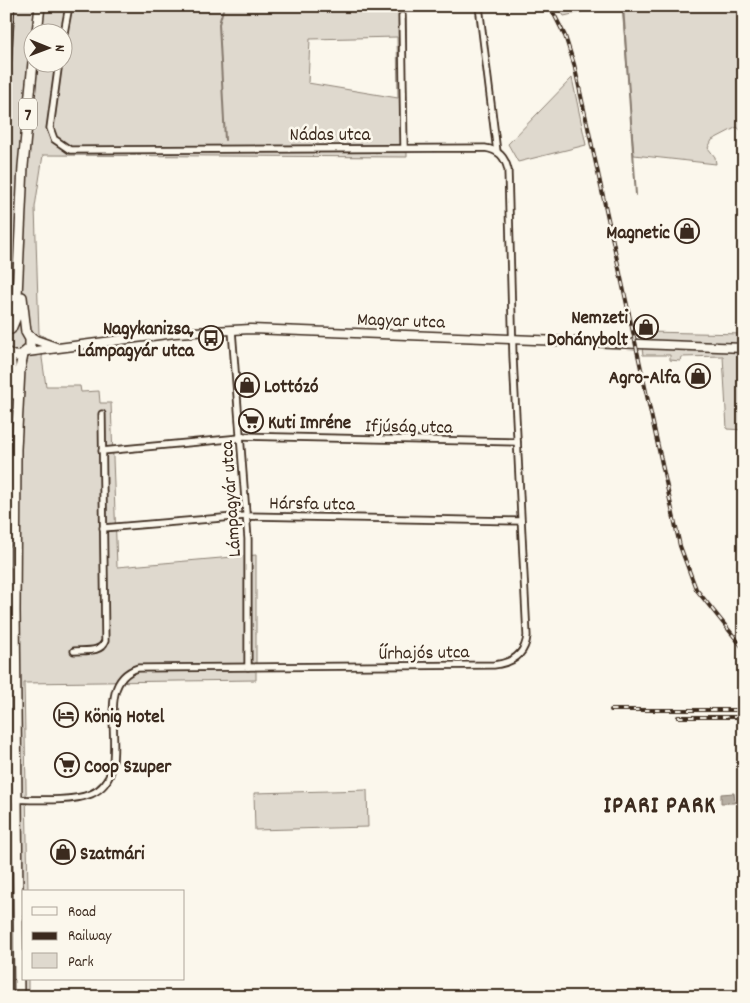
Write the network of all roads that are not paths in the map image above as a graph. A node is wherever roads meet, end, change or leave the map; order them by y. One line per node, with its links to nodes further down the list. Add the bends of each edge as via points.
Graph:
1 (11, 6): 10 (street)
2 (40, 6): 6 (main road)
3 (69, 6): 7 (street)
4 (479, 6): 12 (street)
5 (402, 16): 11 (street)
6 (38, 22)
7 (66, 22)
8 (32, 72): 13 (main road, 7, via 23,166)
9 (58, 72): 11 (street, Nádas utca, via 50,128 54,138 70,150)
10 (6, 88)
11 (404, 148): 12 (street, Nádas utca, via 485,148)
12 (497, 152): 17 (street, via 504,158 508,170)
13 (19, 269): 15 (main road, 7, via 16,317); 16 (main road, 7)
14 (232, 330): 17 (main road, Magyar utca); 18 (main road, Magyar utca, via 175,333); 23 (street, Lámpagyár utca)
15 (9, 331): 16 (main road, 7, via 18,328)
16 (27, 333): 18 (main road, Magyar utca); 21 (main road, 7, via 31,344)
17 (512, 339): 19 (main road, Magyar utca); 24 (street, Űrhajós utca)
18 (58, 348): 21 (main road, Magyar utca)
19 (744, 348)
20 (8, 353): 21 (main road, 7); 25 (main road, 7)
21 (25, 354): 25 (main road, 7, via 20,369)
22 (102, 414): 26 (street)
23 (240, 437): 24 (street, Ifjúság utca); 26 (street, Ifjúság utca); 27 (street, Lámpagyár utca)
24 (518, 442): 28 (street, Űrhajós utca)
25 (16, 449): 33 (main road, 7)
26 (102, 452): 29 (street)
27 (246, 516): 28 (street, Hársfa utca); 29 (street, Hársfa utca); 31 (street, Lámpagyár utca)
28 (522, 521): 31 (street, Űrhajós utca, via 526,642 519,656 511,662 494,665)
29 (103, 528): 30 (street, via 105,644 95,650)
30 (74, 651)
31 (248, 667): 33 (street, Űrhajós utca, via 153,666 138,668 123,676 116,690 108,781 94,793 82,797)
32 (6, 798): 33 (street)
33 (18, 799): 34 (main road, 7)
34 (19, 997)

